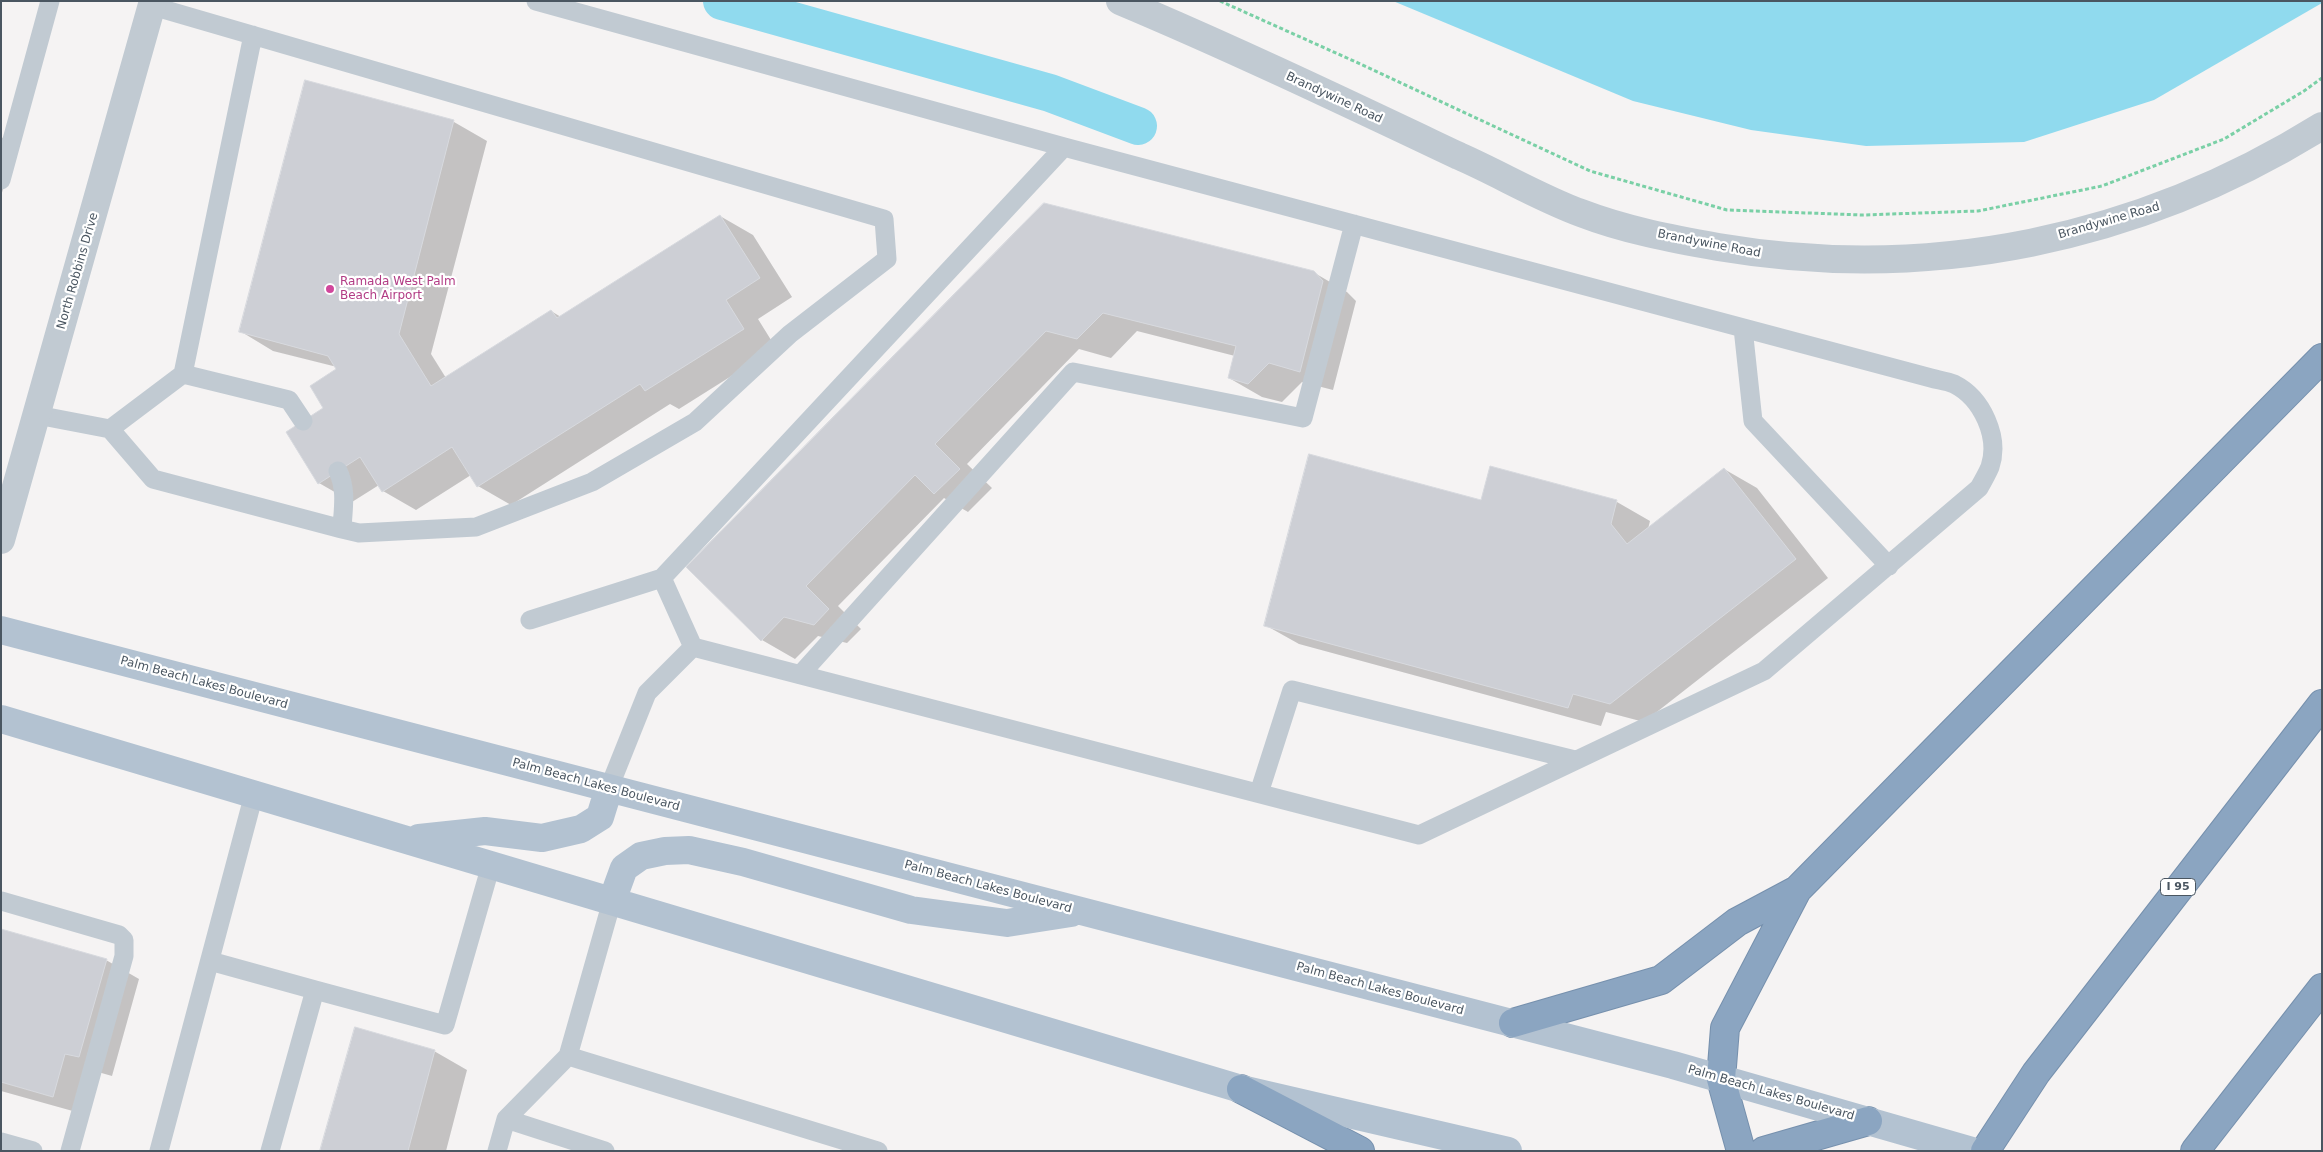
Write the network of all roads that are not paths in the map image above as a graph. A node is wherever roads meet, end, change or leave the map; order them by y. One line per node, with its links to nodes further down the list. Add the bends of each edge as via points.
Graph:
1 (50, 1): 8 (lane)
2 (536, 1): 7 (lane)
3 (1120, 1): 6 (street, Brandywine Road, via 1581,214 1673,239 1766,255 1829,260 1893,260 1987,251 2080,232 2171,203 2229,178)
4 (153, 3): 5 (lane); 13 (street, North Robbins Drive)
5 (253, 35): 12 (lane); 17 (lane, via 884,219 887,259 790,334 696,422 592,482 476,527 360,533)
6 (2322, 126)
7 (1064, 147): 9 (lane); 20 (lane)
8 (1, 180)
9 (1354, 224): 10 (lane); 24 (lane, via 1303,418 1073,372)
10 (1743, 328): 19 (lane, via 1753,421); 19 (lane, via 1954,384 1974,399 1986,419 1993,442 1990,466 1979,488)
11 (2322, 358): 33 (highway)
12 (183, 374): 14 (lane, via 289,400); 15 (lane)
13 (37, 415): 15 (lane); 18 (street, North Robbins Drive)
14 (303, 421)
15 (110, 429): 17 (lane, via 153,479)
16 (338, 471): 17 (lane, via 344,492)
17 (342, 529)
18 (1, 540)
19 (1889, 566): 27 (lane, via 1764,671)
20 (662, 578): 21 (lane); 23 (lane)
21 (530, 620)
22 (1, 630): 28 (main road, Palm Beach Lakes Boulevard)
23 (693, 647): 24 (lane); 28 (lane, via 647,693)
24 (800, 675): 29 (lane)
25 (2322, 704): 59 (highway, I 95, via 2036,1073)
26 (1, 719): 30 (main road)
27 (1575, 760): 29 (lane, via 1419,835); 29 (lane, via 1292,690)
28 (609, 788): 31 (main road, via 600,817 581,829 542,838 485,831); 36 (main road, Palm Beach Lakes Boulevard)
29 (1259, 793)
30 (254, 794): 31 (main road); 37 (lane)
31 (405, 839): 32 (main road)
32 (491, 865): 35 (main road); 39 (lane, via 445,1025)
33 (1797, 890): 40 (highway, via 1736,922 1661,980); 42 (highway, via 1725,1028)
34 (1, 901): 48 (lane, via 114,933 124,940 124,956)
35 (612, 901): 36 (main road, via 624,868 641,856 689,850 743,862 911,910 1007,923); 41 (lane); 43 (main road)
36 (1083, 912): 40 (main road, Palm Beach Lakes Boulevard)
37 (210, 961): 39 (lane); 49 (lane)
38 (2322, 988): 60 (highway)
39 (315, 990): 50 (lane)
40 (1513, 1023): 42 (main road, Palm Beach Lakes Boulevard)
41 (568, 1056): 44 (lane); 53 (lane)
42 (1721, 1079): 45 (main road, Palm Beach Lakes Boulevard); 56 (highway)
43 (1240, 1089): 54 (highway); 55 (main road)
44 (506, 1119): 51 (lane); 52 (lane)
45 (1868, 1121): 57 (highway); 58 (main road, Palm Beach Lakes Boulevard)
46 (1, 1142): 47 (lane)
47 (33, 1151)
48 (70, 1151)
49 (159, 1151)
50 (270, 1151)
51 (498, 1151)
52 (605, 1151)
53 (878, 1151)
54 (1360, 1151)
55 (1508, 1151)
56 (1741, 1151)
57 (1764, 1151)
58 (1972, 1151)
59 (1985, 1151)
60 (2196, 1151)

